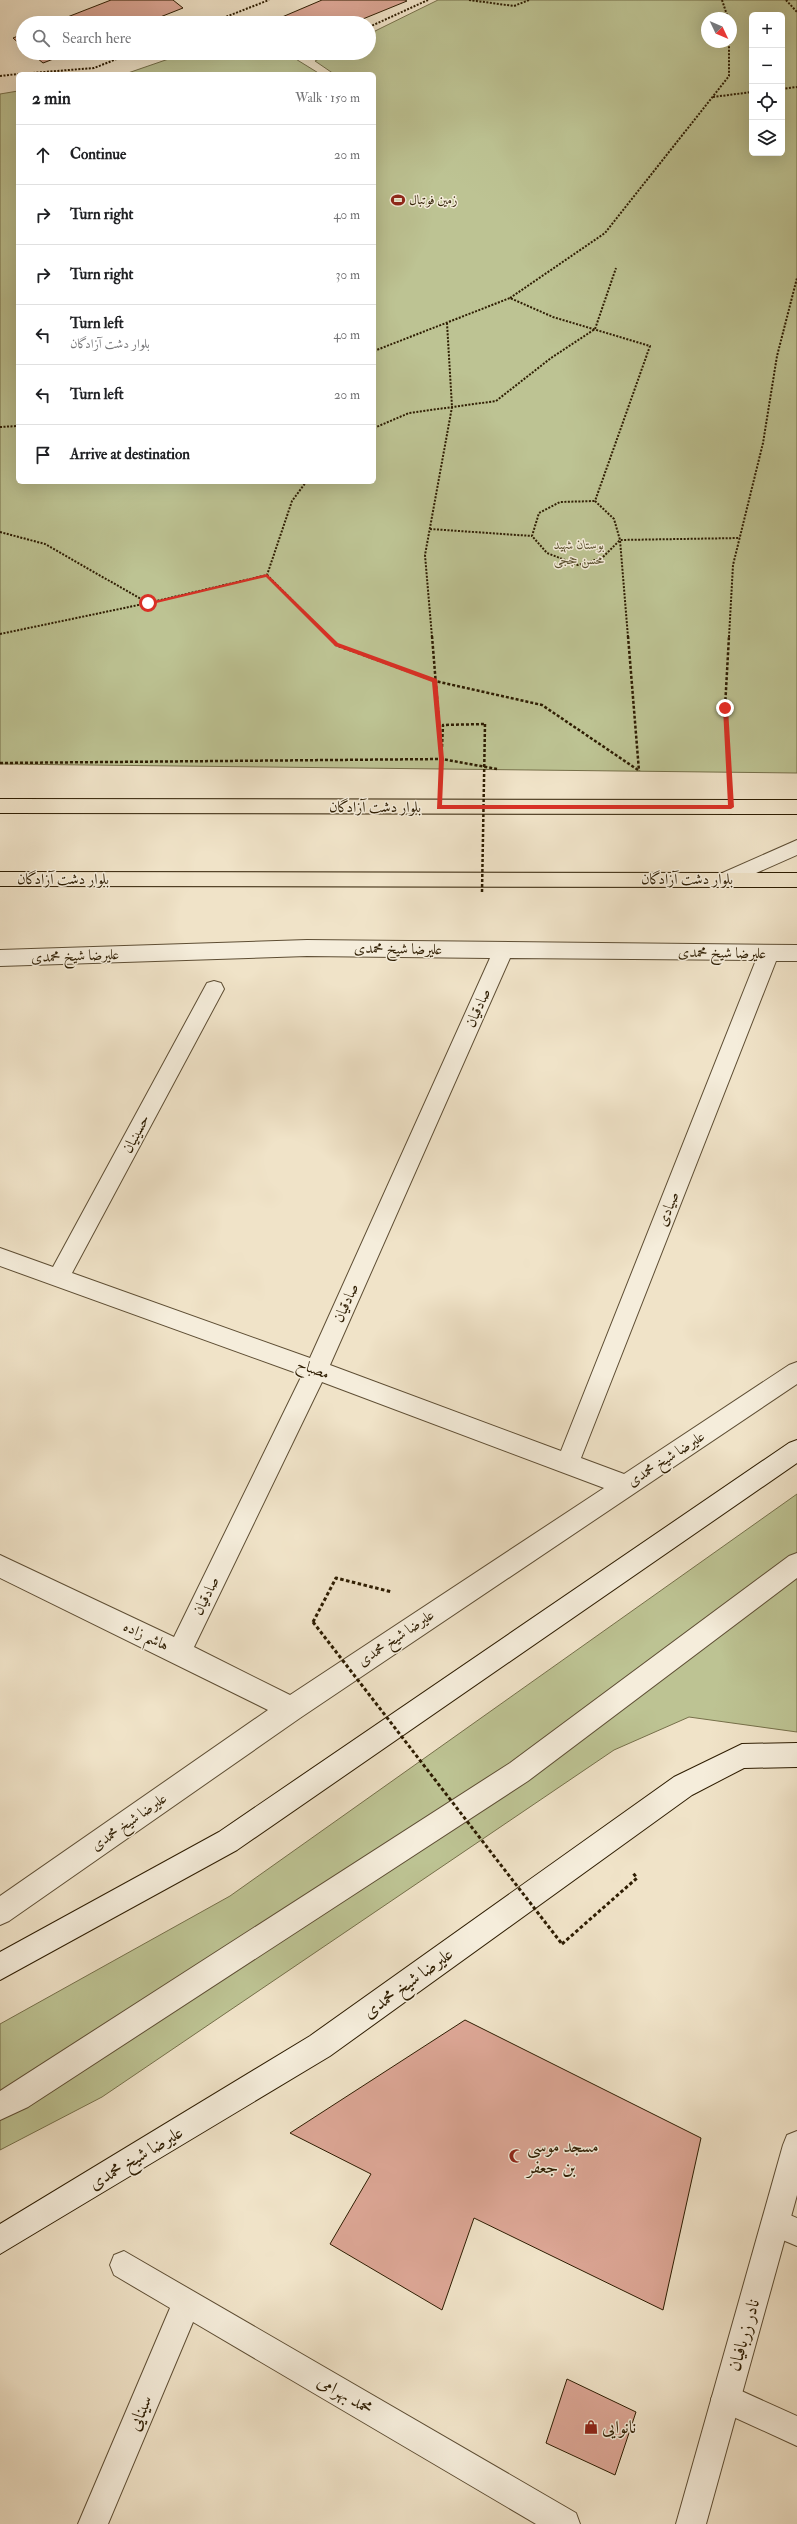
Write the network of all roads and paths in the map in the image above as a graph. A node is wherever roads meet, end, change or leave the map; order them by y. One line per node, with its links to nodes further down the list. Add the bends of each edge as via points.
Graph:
1 (269, 0): 9 (path)
2 (428, 0): 10 (path)
3 (469, 0): 4 (path, via 514,6)
4 (529, 0)
5 (722, 0): 7 (path)
6 (786, 0): 8 (path)
7 (726, 12)
8 (797, 12)
9 (228, 16)
10 (376, 24)
11 (729, 48): 19 (path, via 729,76)
12 (114, 60): 13 (path, via 94,68)
13 (43, 72)
14 (16, 74): 15 (path)
15 (0, 76)
16 (797, 88): 17 (path)
17 (785, 89)
18 (749, 92): 19 (path)
19 (712, 97): 22 (path, via 605,233)
20 (616, 268): 24 (path)
21 (797, 278): 35 (path, via 777,356 763,443)
22 (510, 298): 23 (path); 24 (path, via 553,317)
23 (447, 323): 25 (path); 26 (path)
24 (595, 329): 26 (path, via 551,358 496,401); 31 (path, via 650,346)
25 (376, 351)
26 (452, 407): 29 (path, via 409,413); 32 (path)
27 (16, 426): 28 (path)
28 (0, 427)
29 (376, 427)
30 (305, 484): 37 (path, via 292,501)
31 (595, 501): 34 (path, via 560,502 539,513); 36 (path, via 614,518)
32 (430, 529): 34 (path); 40 (path, via 425,556)
33 (0, 532): 38 (path, via 45,544)
34 (532, 536): 36 (path, via 547,553 578,565 602,558)
35 (740, 538): 36 (path); 47 (path, via 733,565 725,708)
36 (620, 540): 45 (path)
37 (267, 575): 38 (path); 40 (path, via 336,645)
38 (148, 603): 39 (path)
39 (0, 634)
40 (435, 680): 41 (path); 45 (path, via 542,705)
41 (442, 759): 42 (path); 43 (path); 49 (path); 56 (path, bridge, via 443,725 485,724)
42 (0, 763)
43 (503, 770)
44 (632, 771): 45 (path)
45 (640, 771)
46 (0, 806): 49 (main road, بلوار دشت آزادگان)
47 (731, 807): 48 (main road, بلوار دشت آزادگان); 49 (main road, بلوار دشت آزادگان)
48 (797, 807)
49 (439, 808)
50 (797, 847): 52 (street)
51 (0, 879): 52 (main road, بلوار دشت آزادگان)
52 (727, 879): 53 (main road, بلوار دشت آزادگان)
53 (754, 879): 54 (main road, بلوار دشت آزادگان); 55 (street)
54 (797, 880)
55 (797, 884)
56 (482, 892)
57 (503, 951): 58 (street, علیرضا شیخ محمدی); 60 (street, علیرضا شیخ محمدی, via 307,948); 64 (street, صادقیان)
58 (769, 953): 59 (street, علیرضا شیخ محمدی); 67 (street, صیادی)
59 (797, 953)
60 (0, 958)
61 (214, 990): 63 (street, حسینیان)
62 (0, 1257): 63 (street, مصباح)
63 (58, 1279): 64 (street, مصباح)
64 (316, 1370): 67 (street, مصباح); 72 (street, صادقیان)
65 (797, 1372): 68 (street, علیرضا شیخ محمدی)
66 (797, 1450): 77 (street, via 228,1841)
67 (567, 1465): 68 (street, مصباح)
68 (625, 1485): 73 (street, علیرضا شیخ محمدی, via 553,1537)
69 (797, 1564): 78 (street, via 519,1772 25,2093)
70 (0, 1566): 72 (street, هاشم زاده)
71 (398, 1594): 75 (path, bridge, via 336,1578 313,1622 562,1944)
72 (179, 1652): 73 (street, هاشم زاده)
73 (291, 1709): 76 (street, علیرضا شیخ محمدی)
74 (797, 1755): 81 (street, علیرضا شیخ محمدی, via 742,1756 684,1786 320,2046)
75 (637, 1878)
76 (0, 1912)
77 (0, 1967)
78 (0, 2106)
79 (797, 2145): 80 (street, نادر زربافیان)
80 (786, 2228): 84 (street, نادر زربافیان)
81 (0, 2240)
82 (124, 2265): 83 (street, محمد بهرامی)
83 (187, 2302): 86 (street, سینایی); 87 (street, محمد بهرامی)
84 (726, 2399): 85 (street); 88 (street, نادر زربافیان)
85 (797, 2431)
86 (93, 2524)
87 (565, 2524)
88 (691, 2524)

